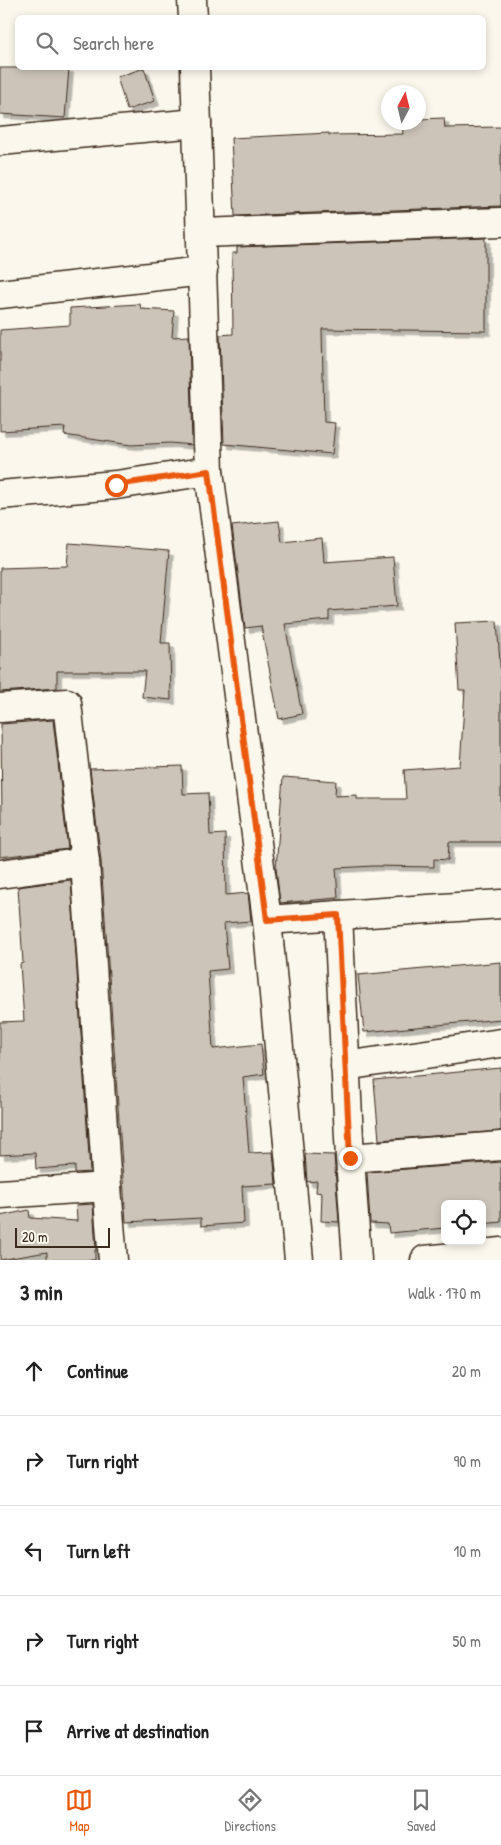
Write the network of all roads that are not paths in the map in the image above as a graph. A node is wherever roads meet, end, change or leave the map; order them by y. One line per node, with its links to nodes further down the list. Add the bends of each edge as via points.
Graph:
1 (192, 0): 2 (street)
2 (193, 15)
3 (195, 70): 4 (street)
4 (197, 123): 5 (street); 7 (street)
5 (0, 141)
6 (501, 222): 7 (street)
7 (202, 233): 8 (street)
8 (203, 271): 9 (street); 10 (street)
9 (0, 294)
10 (209, 471): 11 (street, via 116,485); 17 (street)
11 (0, 495)
12 (0, 708): 13 (street, via 66,703)
13 (86, 862): 14 (street); 22 (street)
14 (0, 874)
15 (501, 904): 16 (street)
16 (338, 915): 17 (street); 19 (street)
17 (267, 920): 26 (street)
18 (501, 1043): 19 (street)
19 (345, 1066): 21 (street)
20 (501, 1146): 21 (street)
21 (350, 1158): 27 (street)
22 (106, 1187): 23 (street); 25 (street)
23 (0, 1194)
24 (501, 1252): 28 (street)
25 (113, 1260)
26 (299, 1260)
27 (357, 1260)
28 (425, 1260)

